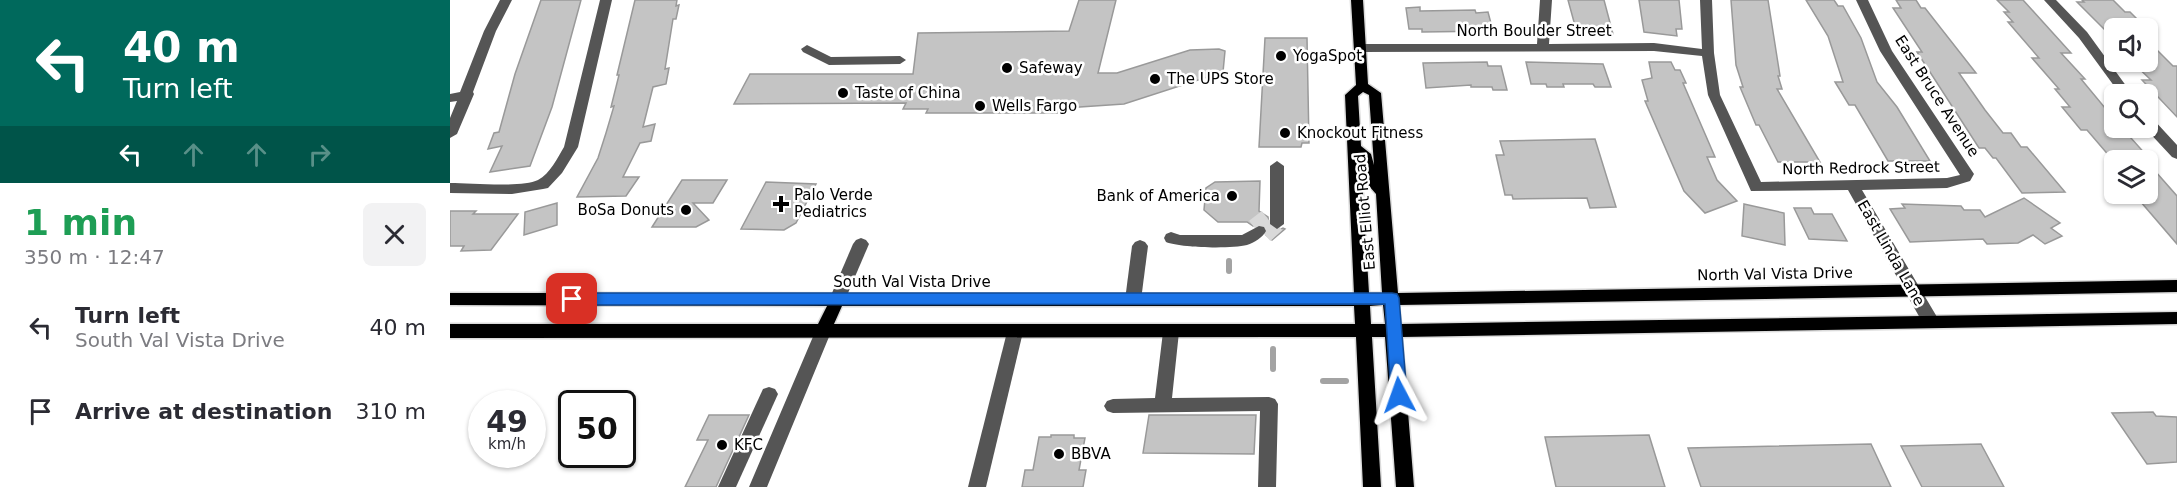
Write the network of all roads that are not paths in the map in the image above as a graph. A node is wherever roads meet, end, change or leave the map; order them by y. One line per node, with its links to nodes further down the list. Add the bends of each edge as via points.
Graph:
1 (506, 0): 15 (street, via 496,16)
2 (606, 0): 24 (street, via 571,147 557,170 543,184 512,189)
3 (1357, 0): 8 (main road, East Elliot Road)
4 (1546, 0): 9 (street)
5 (1706, 0): 11 (street)
6 (1862, 0): 22 (street, East Bruce Avenue, via 1886,51 1962,164)
7 (2050, 0): 13 (street, via 2083,35)
8 (1360, 48): 9 (street, North Boulder Street); 14 (main road, East Elliot Road)
9 (1543, 48): 11 (street, North Boulder Street, via 1654,47)
10 (807, 49): 12 (street, via 829,61)
11 (1708, 53): 23 (street, North Redrock Street, via 1714,94 1756,187)
12 (900, 60)
13 (2119, 84)
14 (1362, 86): 19 (main road, East Elliot Road, via 1351,94); 25 (main road, East Elliot Road, via 1375,93)
15 (468, 94): 16 (street); 18 (street)
16 (450, 98)
17 (2158, 133): 20 (street)
18 (450, 134)
19 (1354, 148): 25 (main road, via 1366,157 1368,178); 34 (main road, East Elliot Road)
20 (2177, 154)
21 (1273, 166): 26 (street)
22 (1965, 178): 23 (street, North Redrock Street, via 1947,183)
23 (1852, 184): 31 (street, East Linda Lane)
24 (450, 188)
25 (1383, 192): 32 (main road, East Elliot Road)
26 (1272, 220)
27 (1245, 240): 27 (street, via 1179,241 1171,238 1260,231)
28 (861, 244): 35 (street)
29 (1140, 246): 36 (street)
30 (2177, 286): 31 (main road, North Val Vista Drive)
31 (1912, 290): 32 (main road, North Val Vista Drive); 38 (street, East Linda Lane)
32 (1392, 298): 34 (main road, North Val Vista Drive); 39 (main road, East Elliot Road)
33 (450, 299): 35 (main road, South Val Vista Drive)
34 (1369, 299): 36 (main road, South Val Vista Drive); 41 (main road, East Elliot Road)
35 (837, 300): 36 (main road, South Val Vista Drive); 42 (main road)
36 (1133, 300)
37 (2177, 318): 38 (main road)
38 (1931, 322): 39 (main road)
39 (1394, 330): 41 (main road); 53 (main road, East Elliot Road)
40 (450, 331): 42 (main road)
41 (1371, 331): 44 (main road); 52 (main road, East Elliot Road)
42 (823, 332): 43 (main road); 49 (street)
43 (1015, 332): 44 (main road); 50 (street)
44 (1172, 332): 46 (street)
45 (769, 394): 48 (street)
46 (1163, 405): 47 (street); 51 (street, via 1269,404)
47 (1113, 406)
48 (727, 487)
49 (758, 487)
50 (976, 487)
51 (1267, 487)
52 (1372, 487)
53 (1406, 487)

